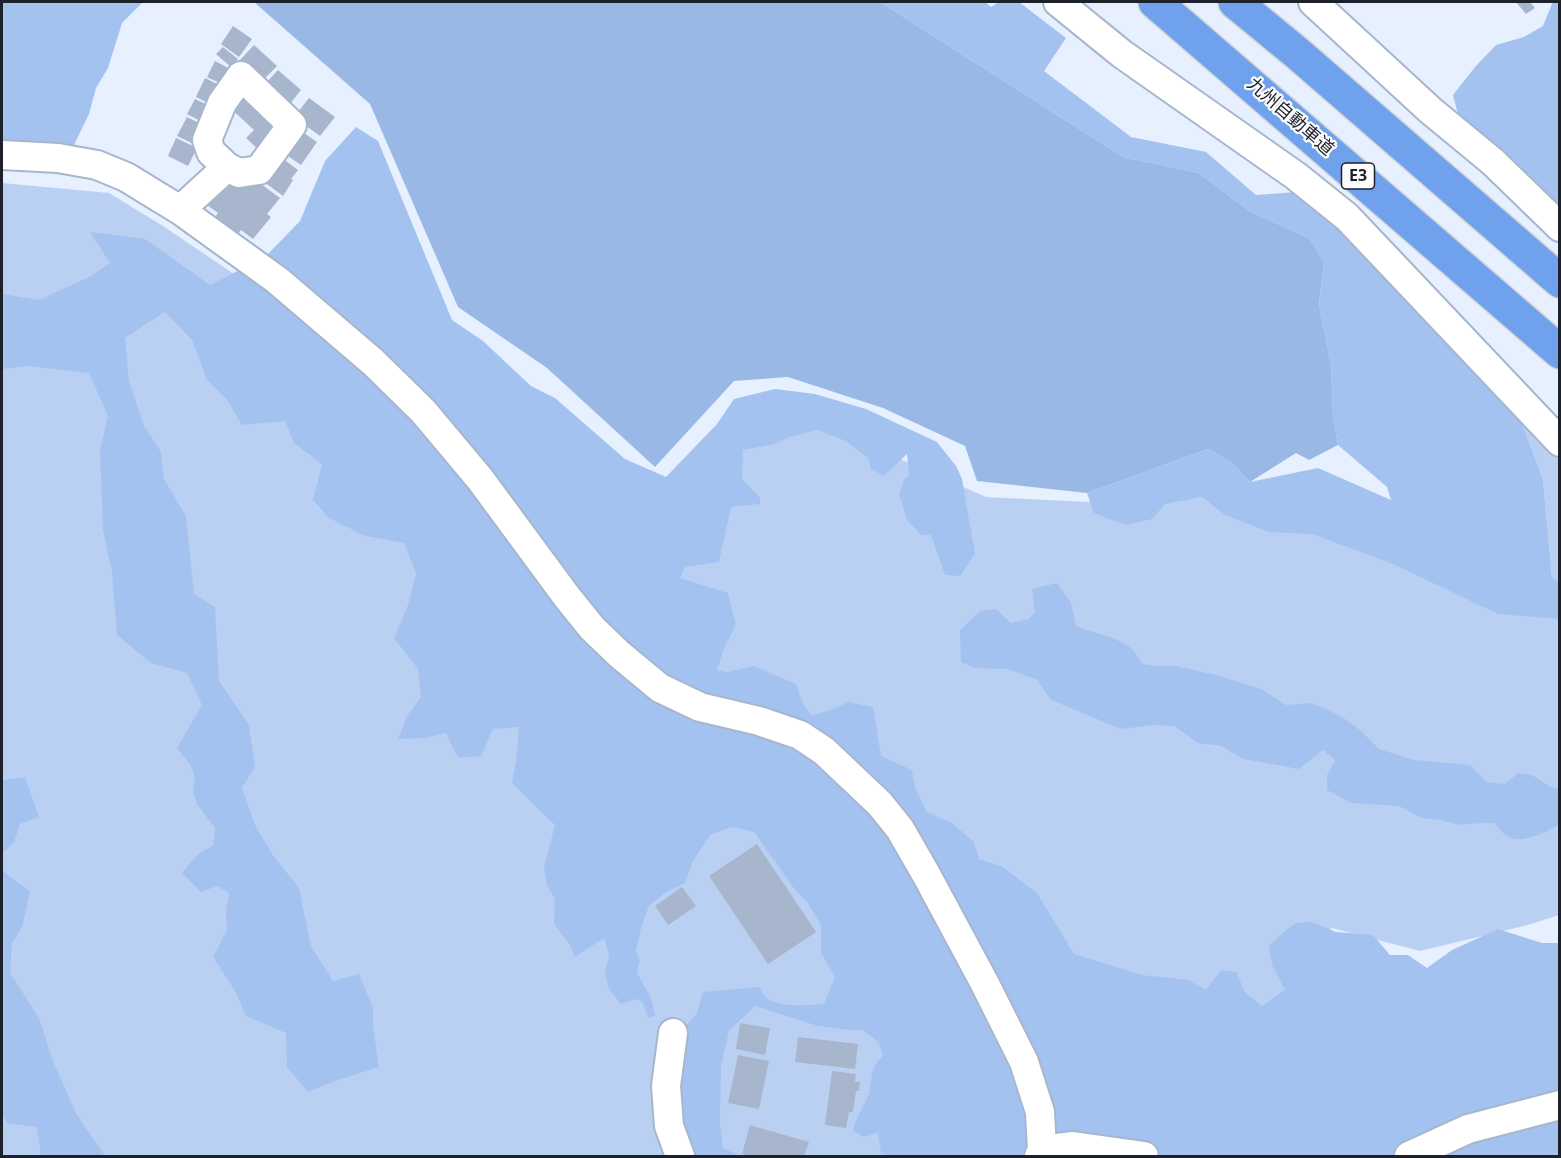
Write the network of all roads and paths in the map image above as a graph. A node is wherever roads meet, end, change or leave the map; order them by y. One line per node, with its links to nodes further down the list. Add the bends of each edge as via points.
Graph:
1 (1058, 2): 12 (street, via 1122,54 1296,176 1347,218)
2 (1155, 2): 11 (highway, 九州自動車道 / E3)
3 (1235, 2): 10 (highway)
4 (1313, 2): 5 (street)
5 (1341, 14): 9 (street, via 1430,110 1493,162)
6 (2, 155): 8 (street, via 97,165 126,177)
7 (227, 167): 8 (street)
8 (180, 210): 15 (street, via 277,280 373,362 423,411 480,479 592,628 619,654 660,688 700,707 800,735 824,751 880,804 900,829 927,876 1024,1062 1040,1112)
9 (1560, 227)
10 (1560, 281)
11 (1560, 352)
12 (1560, 442)
13 (673, 1034): 16 (street, via 666,1086 669,1126)
14 (1560, 1105): 18 (street, via 1468,1129)
15 (1040, 1154): 17 (street, via 1073,1146)
16 (680, 1156)
17 (1144, 1156)
18 (1409, 1156)

